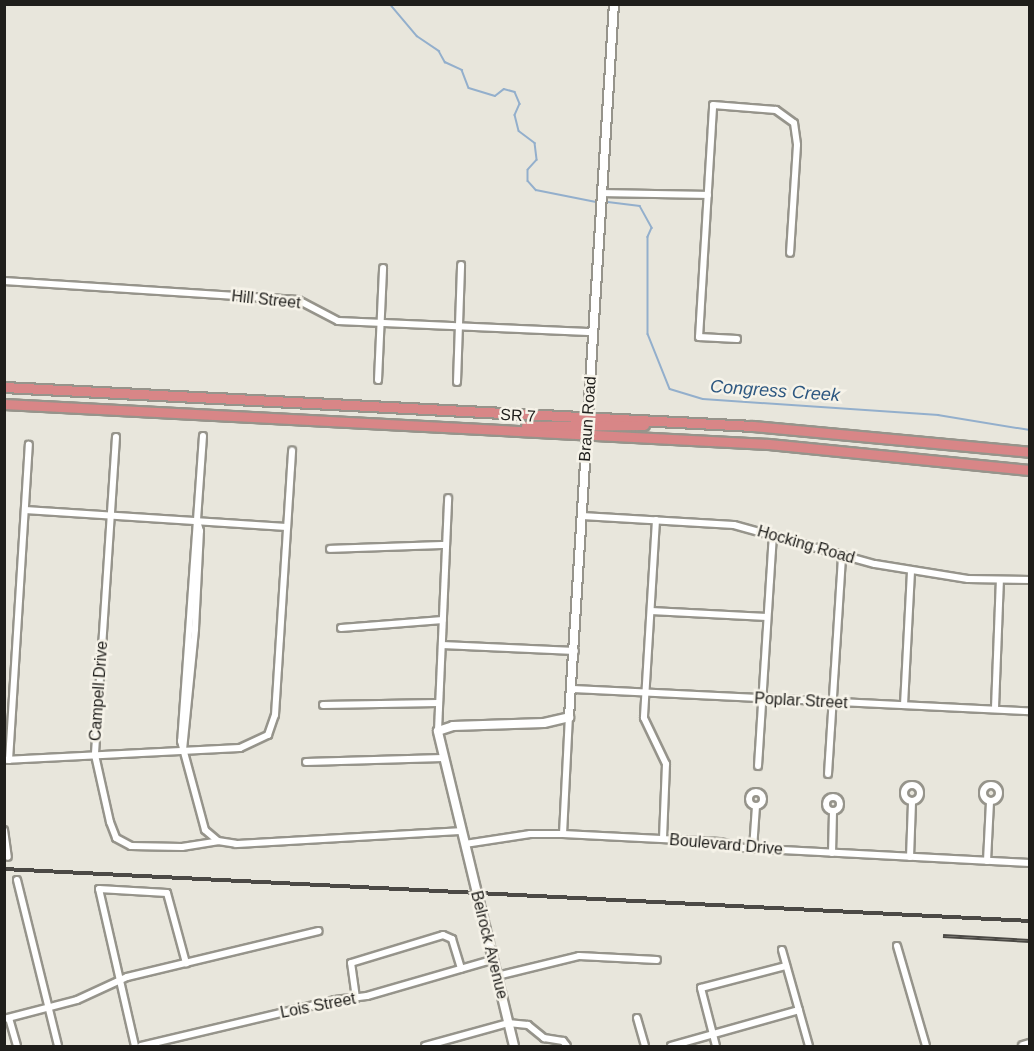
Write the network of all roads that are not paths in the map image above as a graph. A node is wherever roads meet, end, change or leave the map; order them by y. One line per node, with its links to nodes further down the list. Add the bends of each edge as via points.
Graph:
1 (614, 4): 2 (street, Braun Road)
2 (602, 193): 3 (street); 10 (street, Braun Road)
3 (708, 195): 4 (street, via 713,105 764,108 787,115 797,134); 11 (street, via 699,337)
4 (790, 253)
5 (461, 265): 9 (street)
6 (383, 268): 8 (street)
7 (4, 281): 8 (street, Hill Street, via 285,299 305,302 329,319)
8 (381, 323): 9 (street, Hill Street); 12 (street)
9 (459, 328): 10 (street, Hill Street); 13 (street)
10 (594, 332): 16 (street, Braun Road)
11 (737, 339)
12 (378, 380)
13 (457, 382)
14 (4, 387): 16 (highway, SR 7 / SR 7)
15 (4, 404): 16 (highway, SR 7 / SR 7, via 483,429)
16 (588, 426): 21 (highway, SR 7 / SR 7, via 693,423 883,435); 22 (highway, SR 7 / SR 7); 26 (street, Braun Road)
17 (203, 436): 28 (street)
18 (116, 437): 25 (street, Campell Drive)
19 (29, 445): 24 (street)
20 (292, 451): 29 (street)
21 (1029, 452)
22 (1029, 470)
23 (448, 498): 31 (street)
24 (25, 510): 25 (street); 57 (street)
25 (110, 515): 28 (street); 55 (street, Campell Drive)
26 (582, 516): 27 (street, Hocking Road); 42 (street, Braun Road)
27 (656, 520): 30 (street, Hocking Road, via 734,525); 37 (street)
28 (197, 521): 29 (street); 54 (street, via 200,531 195,618)
29 (286, 527): 54 (street, via 274,721 262,741 249,747)
30 (773, 536): 33 (street, Hocking Road); 38 (street)
31 (446, 545): 32 (street); 39 (street)
32 (330, 549)
33 (842, 555): 34 (street, Hocking Road); 46 (street)
34 (911, 571): 35 (street, Hocking Road); 49 (street)
35 (1000, 580): 36 (street, Hocking Road); 50 (street)
36 (1029, 580)
37 (651, 611): 38 (street); 44 (street)
38 (767, 617): 45 (street)
39 (443, 620): 40 (street); 41 (street)
40 (341, 628)
41 (442, 645): 42 (street); 47 (street)
42 (575, 651): 43 (street, Braun Road)
43 (573, 689): 44 (street, Poplar Street); 52 (street, Braun Road)
44 (645, 692): 45 (street, Poplar Street); 68 (street, via 644,721 666,764)
45 (762, 698): 46 (street, Poplar Street); 59 (street)
46 (832, 702): 49 (street, Poplar Street); 60 (street)
47 (438, 703): 48 (street); 53 (street)
48 (323, 705)
49 (903, 705): 50 (street, Poplar Street)
50 (995, 708): 51 (street, Poplar Street)
51 (1029, 711)
52 (569, 717): 53 (street, via 544,723 453,726); 67 (street, Braun Road)
53 (438, 730): 56 (street)
54 (183, 750): 55 (street); 69 (street, via 201,822)
55 (95, 755): 57 (street); 69 (street, Campell Drive, via 112,830 121,842 166,848)
56 (443, 758): 58 (street); 66 (street)
57 (7, 760)
58 (306, 762)
59 (758, 766)
60 (828, 774)
61 (990, 801): 75 (street)
62 (912, 802): 74 (street)
63 (756, 806): 71 (street)
64 (833, 811): 72 (street)
65 (4, 830): 73 (street)
66 (461, 831): 69 (street, via 236,844); 70 (street, Belrock Avenue)
67 (563, 834): 68 (street, Boulevard Drive); 70 (street, Boulevard Drive, via 528,834)
68 (663, 839): 71 (street, Boulevard Drive)
69 (218, 841)
70 (465, 844): 81 (street, Belrock Avenue)
71 (753, 849): 72 (street, Boulevard Drive)
72 (832, 853): 74 (street, Boulevard Drive)
73 (8, 856)
74 (910, 857): 75 (street, Boulevard Drive)
75 (987, 861): 76 (street, Boulevard Drive)
76 (1029, 863)
77 (17, 880): 89 (street)
78 (319, 930): 83 (street)
79 (897, 946): 108 (street)
80 (782, 950): 84 (street)
81 (492, 960): 85 (street, Lois Street); 86 (street, Belrock Avenue)
82 (657, 960): 86 (street, via 579,956)
83 (186, 963): 87 (street); 87 (street, via 167,893 99,889)
84 (786, 966): 90 (street); 94 (street, via 701,989)
85 (461, 969): 88 (street, Lois Street); 88 (street, via 452,939 443,935 354,961 349,967)
86 (497, 976): 93 (street, Belrock Avenue)
87 (119, 981): 89 (street, via 89,996); 99 (street)
88 (356, 998): 100 (street, Lois Street)
89 (48, 1008): 91 (street); 98 (street)
90 (799, 1010): 94 (street); 107 (street)
91 (7, 1018): 97 (street)
92 (637, 1018): 104 (street)
93 (508, 1023): 95 (street, via 528,1025); 101 (street); 102 (street, Belrock Avenue)
94 (713, 1034): 105 (street); 106 (street)
95 (559, 1044): 103 (street)
96 (1029, 1044): 109 (street)
97 (17, 1047)
98 (58, 1047)
99 (135, 1047)
100 (141, 1047)
101 (425, 1047)
102 (514, 1047)
103 (567, 1047)
104 (645, 1047)
105 (671, 1047)
106 (716, 1047)
107 (810, 1047)
108 (926, 1047)
109 (1023, 1047)

